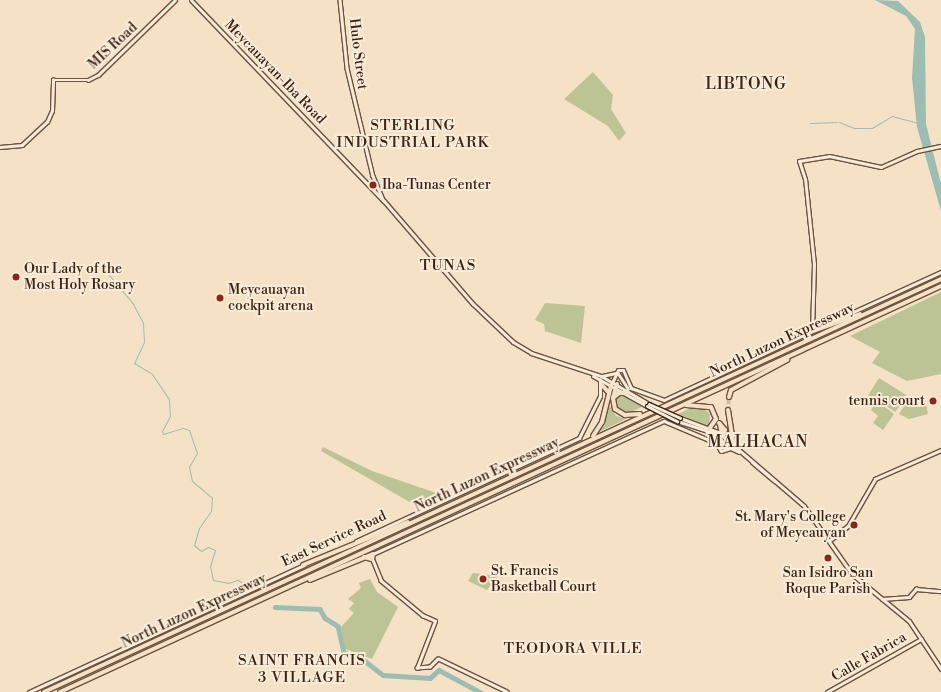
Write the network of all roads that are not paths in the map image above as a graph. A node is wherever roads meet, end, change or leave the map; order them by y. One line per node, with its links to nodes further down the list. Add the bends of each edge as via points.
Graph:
1 (175, 0): 5 (street, MIS Road, via 98,76 88,80 53,80 52,111 47,122 20,146)
2 (191, 0): 6 (main road, Meycauayan-Iba Road)
3 (340, 0): 6 (street, Hulo Street, via 347,68 377,185)
4 (941, 146): 11 (main road, via 922,149 881,167 829,156 799,161 805,179 813,258)
5 (0, 148)
6 (384, 202): 14 (main road, Meycauayan-Iba Road, via 473,304 513,342 531,353)
7 (941, 272): 11 (street)
8 (941, 279): 10 (highway, North Luzon Expressway)
9 (941, 286): 12 (highway, North Luzon Expressway)
10 (874, 310): 11 (highway); 23 (highway, North Luzon Expressway)
11 (812, 331): 13 (main road, via 664,400 631,388 625,372)
12 (803, 351): 20 (highway, via 731,390); 22 (highway, North Luzon Expressway)
13 (618, 371): 14 (main road); 15 (main road); 19 (main road)
14 (600, 378): 15 (main road, Meycauayan-Iba Road); 17 (main road)
15 (611, 383): 16 (main road, Meycauayan-Iba Road); 17 (main road); 18 (highway)
16 (616, 386): 19 (main road, Meycauayan-Iba Road); 21 (highway)
17 (603, 388): 18 (highway); 39 (main road, East Service Road, via 584,433 577,440)
18 (608, 392): 31 (highway, via 600,426)
19 (629, 392): 21 (highway, via 619,393); 23 (main road, Meycauayan-Iba Road)
20 (729, 397)
21 (613, 398): 23 (highway, via 615,409 623,414)
22 (680, 406): 26 (highway, via 707,405); 40 (highway, North Luzon Expressway)
23 (649, 407): 25 (main road, Meycauayan-Iba Road, bridge); 31 (highway, North Luzon Expressway)
24 (728, 410): 28 (highway)
25 (679, 420): 27 (main road); 29 (main road)
26 (717, 421): 27 (highway); 30 (highway, via 725,430)
27 (709, 429): 30 (main road)
28 (730, 430): 30 (highway); 34 (highway)
29 (713, 432): 30 (main road); 32 (main road)
30 (723, 438): 33 (street); 34 (main road)
31 (588, 440): 36 (highway, North Luzon Expressway)
32 (709, 440): 33 (street); 38 (street, via 664,421)
33 (716, 444): 34 (main road, via 721,451)
34 (732, 448): 37 (main road, via 752,462 809,512)
35 (941, 450): 37 (street, via 875,479 844,531)
36 (418, 520): 39 (highway); 46 (highway, North Luzon Expressway)
37 (830, 540): 42 (main road, via 852,574)
38 (373, 556): 40 (highway, via 364,557); 48 (street, via 381,580 423,616 435,621 418,668 430,667 438,659)
39 (303, 566): 45 (main road, East Service Road)
40 (289, 587): 47 (highway, North Luzon Expressway)
41 (941, 591): 42 (street, via 916,589 909,597)
42 (882, 599): 43 (main road, via 904,614)
43 (921, 638): 44 (main road); 49 (street, Calle Fabrica)
44 (941, 669)
45 (29, 692)
46 (44, 692)
47 (60, 692)
48 (507, 692)
49 (827, 692)

